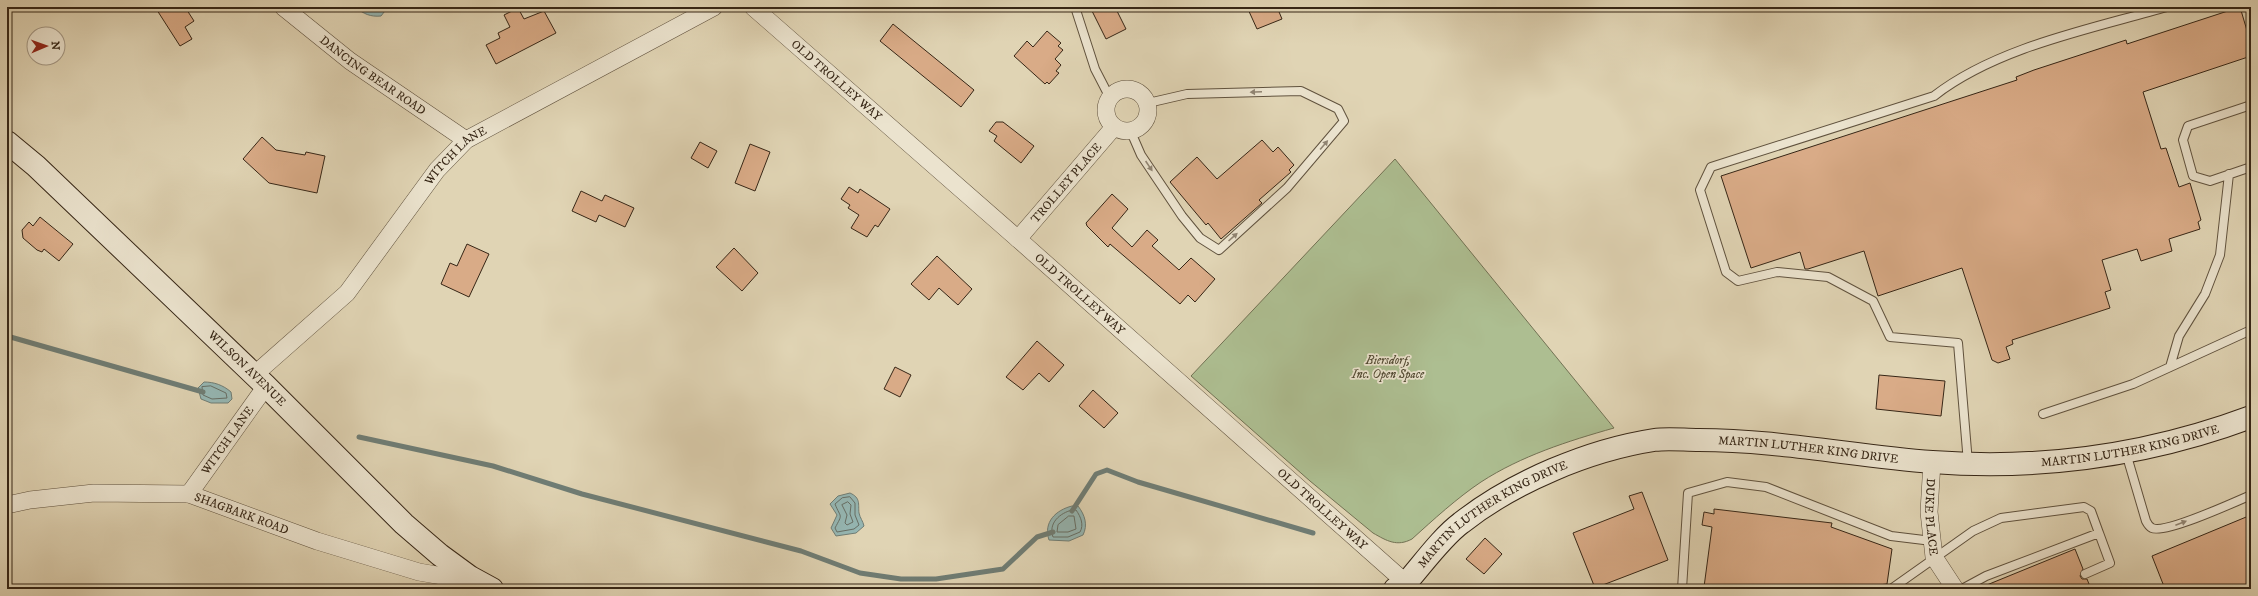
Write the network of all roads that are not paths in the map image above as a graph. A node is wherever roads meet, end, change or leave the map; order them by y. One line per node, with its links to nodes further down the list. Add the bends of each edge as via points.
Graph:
1 (283, 7): 10 (street, DANCING BEAR ROAD, via 350,61)
2 (714, 7): 10 (street, WITCH LANE)
3 (753, 7): 14 (street, OLD TROLLEY WAY)
4 (1076, 7): 6 (lane, via 1095,69)
5 (2167, 7): 22 (lane, via 2014,52 1954,80 1934,96 1711,167 1700,190 1726,272 1738,281 1777,272 1828,277 1873,300 1890,338 1958,343)
6 (1110, 98): 7 (street, via 1123,89 1134,90); 9 (street, via 1107,116)
7 (1148, 103): 9 (street, TROLLEY PLACE, via 1144,124); 9 (lane, one-way to 7, via 1182,216 1200,238 1219,250 1286,188 1344,121 1338,109 1301,91 1187,94)
8 (2251, 105): 13 (lane, via 2188,126 2183,140 2193,176 2210,181)
9 (1122, 129): 14 (street, TROLLEY PLACE)
10 (466, 140): 17 (street, WITCH LANE, via 437,170 347,293)
11 (7, 142): 17 (main road, WILSON AVENUE, via 36,166)
12 (2251, 167): 13 (lane)
13 (2229, 174): 16 (lane, via 2220,255 2205,294 2179,336)
14 (1018, 239): 30 (street, OLD TROLLEY WAY)
15 (2251, 330): 16 (lane)
16 (2170, 367): 18 (lane, via 2133,384)
17 (260, 380): 23 (street, WITCH LANE); 29 (main road, WILSON AVENUE, via 404,524)
18 (2043, 414)
19 (2251, 418): 20 (main road, MARTIN LUTHER KING DRIVE, via 2173,442)
20 (2126, 452): 22 (main road, MARTIN LUTHER KING DRIVE, via 2095,458 2020,464); 24 (lane, one-way to 24, via 2146,521 2152,528 2163,529)
21 (1932, 462): 22 (main road, MARTIN LUTHER KING DRIVE); 27 (street, DUKE PLACE, via 1929,512); 30 (main road, MARTIN LUTHER KING DRIVE, via 1727,440 1655,440 1589,456 1519,485 1459,524)
22 (1968, 463)
23 (189, 494): 25 (street, SHAGBARK ROAD, via 94,493); 29 (street, SHAGBARK ROAD, via 317,541 419,572 454,578)
24 (2251, 495)
25 (7, 505)
26 (2099, 533): 27 (lane, via 2091,511 2084,507 2001,518); 28 (lane, via 2110,563); 35 (lane, via 1986,576)
27 (1933, 549): 32 (lane, via 1891,536 1766,487 1727,482 1688,492); 33 (lane); 34 (street, DUKE PLACE)
28 (2085, 574)
29 (470, 577): 31 (main road, WILSON AVENUE)
30 (1404, 587)
31 (492, 589)
32 (1682, 589)
33 (1891, 589)
34 (1954, 589)
35 (1962, 589)

